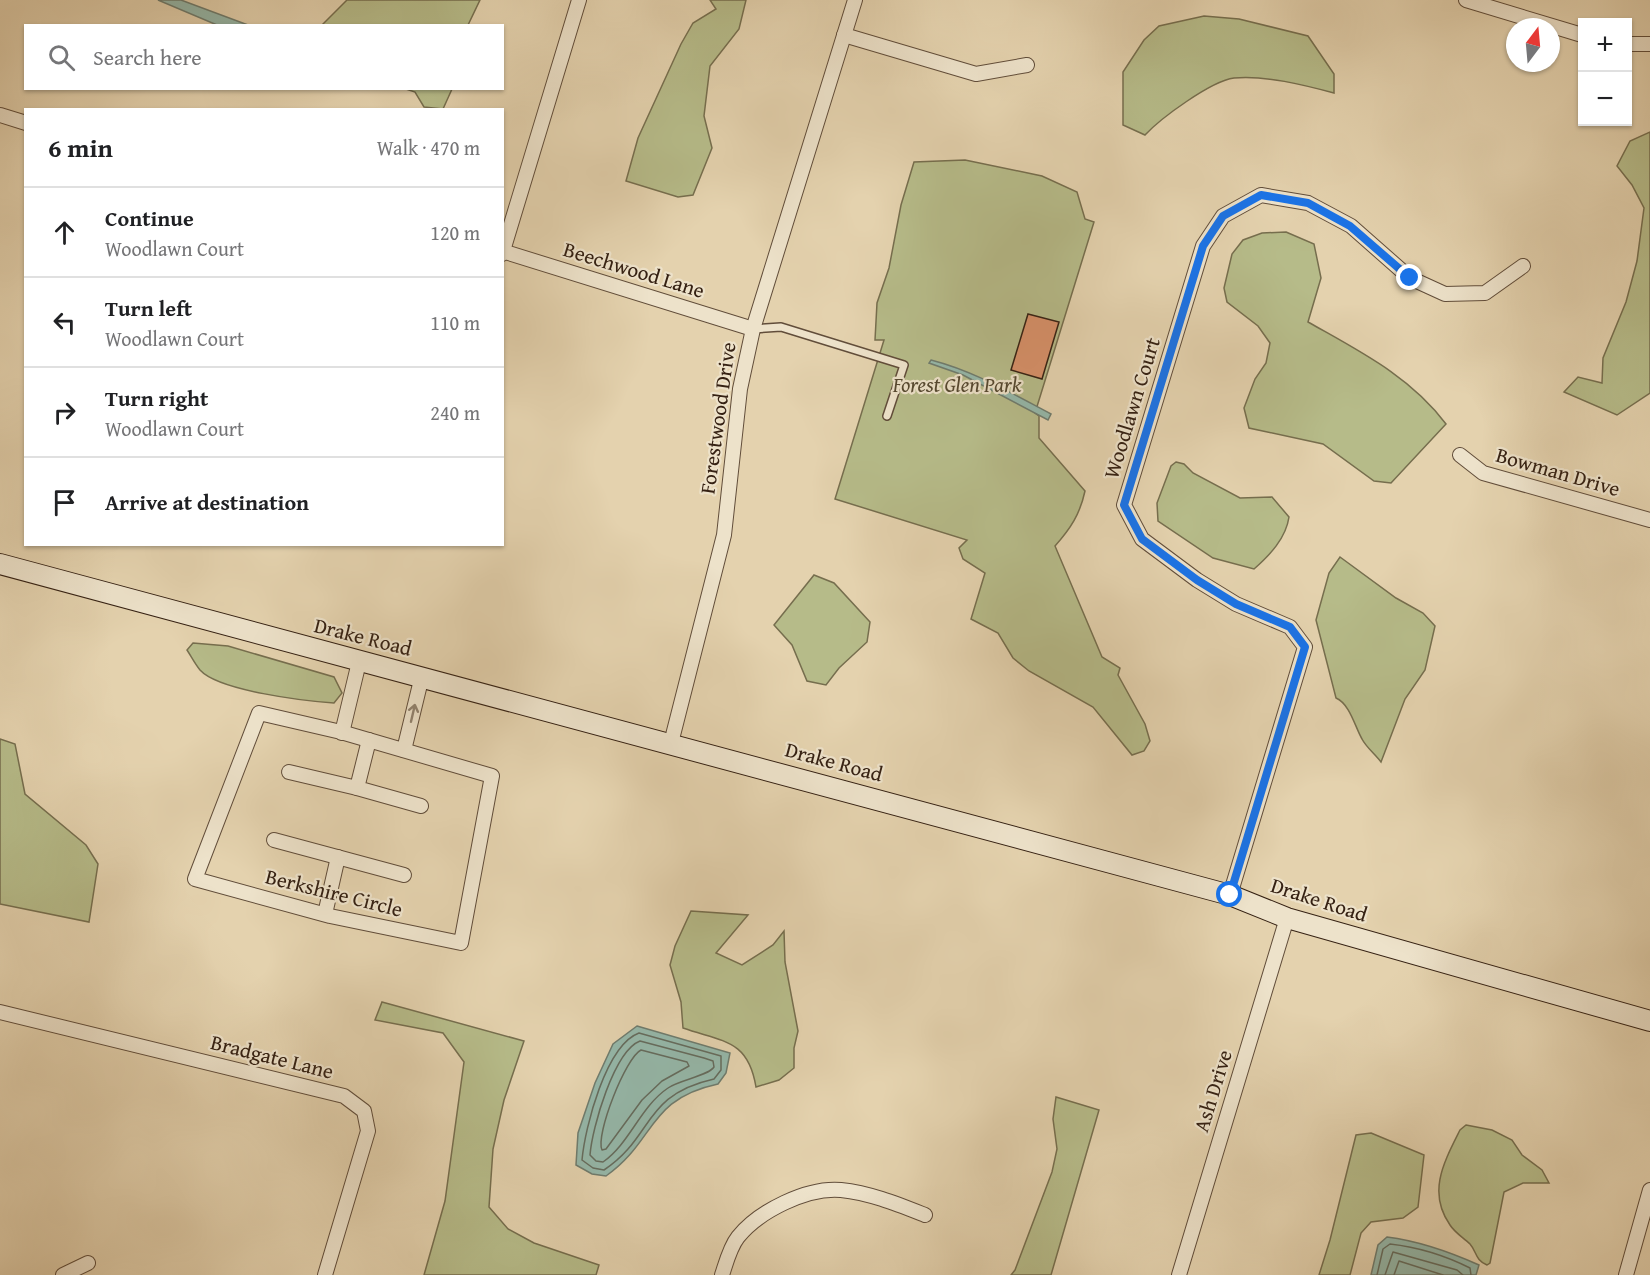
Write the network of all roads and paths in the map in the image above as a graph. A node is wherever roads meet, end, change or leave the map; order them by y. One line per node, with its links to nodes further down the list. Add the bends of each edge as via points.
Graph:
1 (579, 0): 12 (street)
2 (855, 0): 6 (street, Forestwood Drive)
3 (1466, 0): 4 (street)
4 (1511, 7): 5 (street)
5 (1578, 33)
6 (844, 35): 9 (street, via 976,74); 15 (street, Forestwood Drive)
7 (1632, 44): 8 (street)
8 (1650, 44)
9 (1027, 65)
10 (0, 115): 11 (street)
11 (24, 122)
12 (504, 249)
13 (504, 252): 15 (street, Beechwood Lane)
14 (1523, 266): 32 (street, Woodlawn Court, via 1485,293 1445,294 1410,278 1350,226 1308,203 1261,195 1223,216 1203,246 1124,505 1142,539 1236,604 1290,627 1305,647)
15 (753, 329): 16 (lane, via 781,327 904,365); 24 (street, Forestwood Drive, via 740,388 724,535)
16 (887, 416)
17 (1460, 455): 18 (street, Bowman Drive, via 1483,472)
18 (1650, 520)
19 (0, 564): 20 (street, Drake Road)
20 (359, 662): 21 (street, Drake Road); 22 (street)
21 (422, 676): 24 (street, Drake Road); 25 (street, one-way to 21)
22 (342, 733): 23 (street); 33 (street, Berkshire Circle, via 259,713 195,879)
23 (369, 740): 25 (street); 27 (street)
24 (671, 743): 32 (street, Drake Road)
25 (404, 750): 33 (street, Berkshire Circle, via 492,776 461,943)
26 (289, 772): 27 (street)
27 (357, 788): 28 (street)
28 (421, 806)
29 (274, 840): 30 (street)
30 (338, 857): 31 (street); 33 (street)
31 (404, 874)
32 (1230, 895): 34 (street, Drake Road)
33 (325, 914)
34 (1287, 918): 36 (street, Drake Road); 43 (street, Ash Drive)
35 (0, 1012): 41 (street, Bradgate Lane, via 344,1096 364,1111 368,1131)
36 (1650, 1021)
37 (1650, 1190): 44 (street)
38 (925, 1215): 42 (street, via 858,1192 811,1193 758,1219 744,1231)
39 (88, 1263): 40 (street)
40 (63, 1275)
41 (325, 1275)
42 (722, 1275)
43 (1179, 1275)
44 (1626, 1275)

